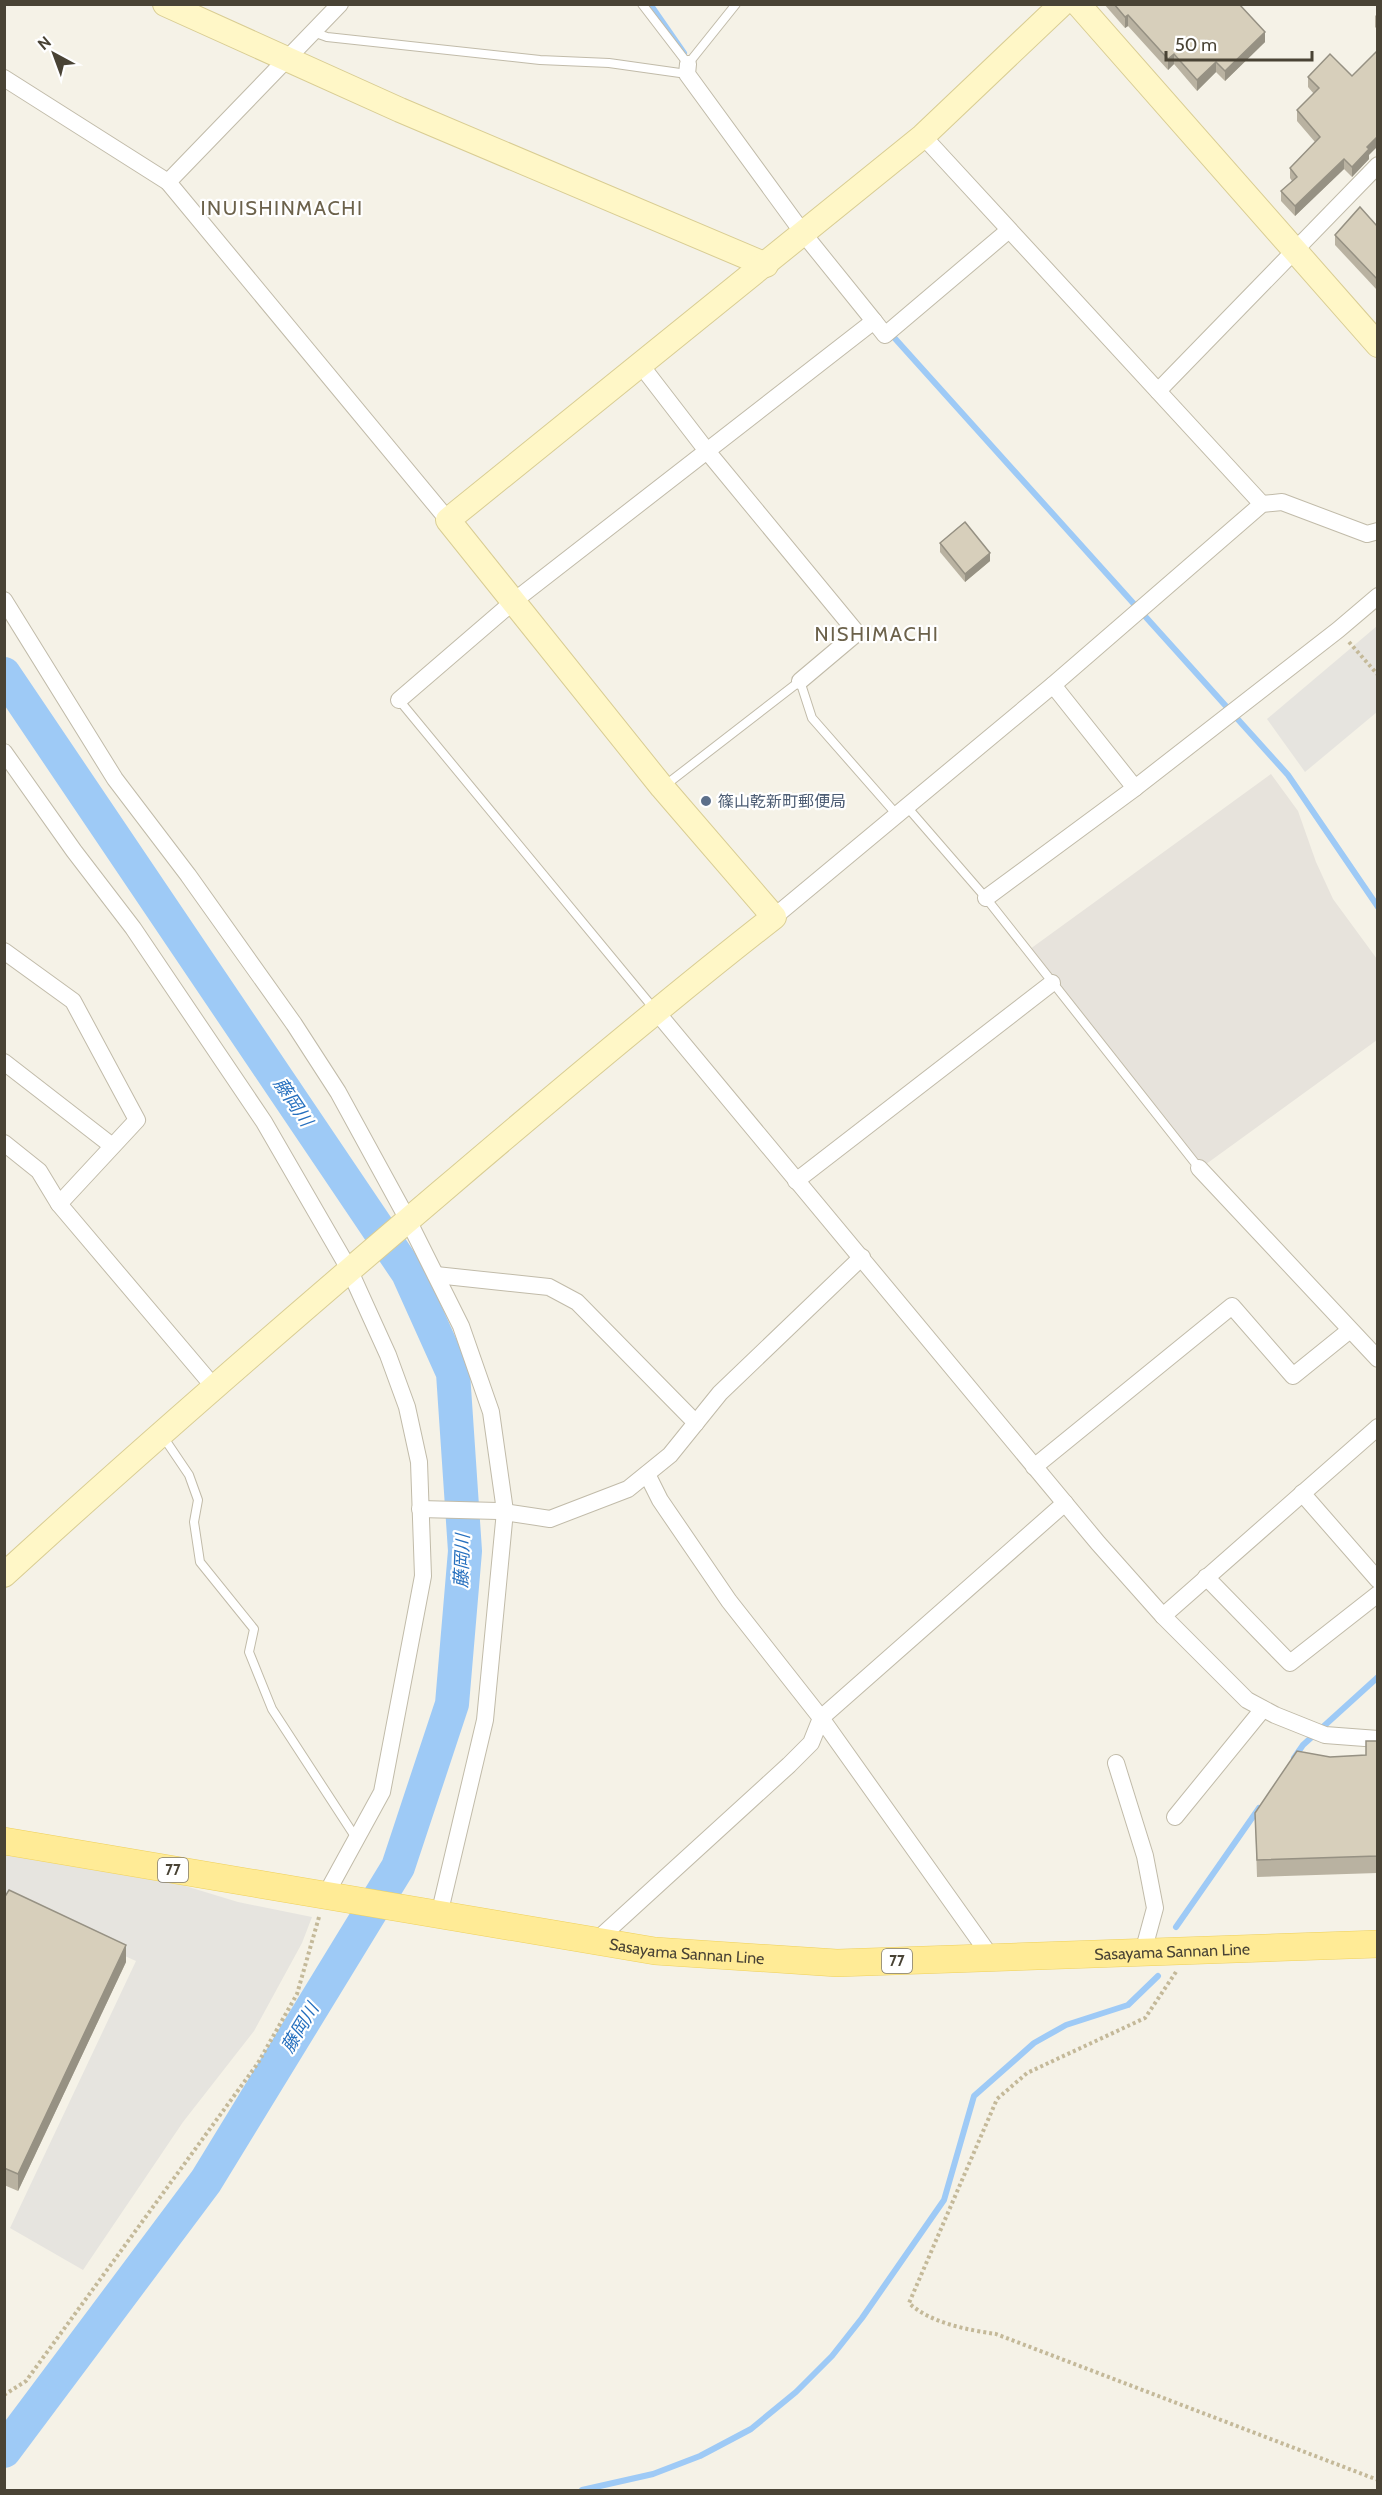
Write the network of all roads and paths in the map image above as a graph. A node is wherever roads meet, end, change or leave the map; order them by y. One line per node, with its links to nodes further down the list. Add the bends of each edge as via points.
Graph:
1 (165, 4): 8 (street)
2 (340, 4): 7 (street)
3 (642, 4): 9 (lane)
4 (736, 4): 9 (lane)
5 (1062, 4): 11 (street)
6 (1078, 4): 16 (street)
7 (314, 32): 8 (street); 9 (lane, via 339,39 540,60)
8 (288, 60): 13 (street); 17 (street)
9 (688, 69): 15 (street)
10 (4, 78): 13 (street)
11 (923, 136): 14 (street); 15 (street)
12 (1377, 165): 16 (street)
13 (168, 182): 24 (street)
14 (1009, 230): 18 (street, via 885,335); 21 (street)
15 (803, 233): 17 (street); 18 (street)
16 (1294, 252): 19 (street); 21 (street)
17 (766, 265): 20 (street)
18 (874, 321): 22 (street)
19 (1377, 345)
20 (640, 364): 22 (street); 24 (street)
21 (1158, 391): 23 (street)
22 (707, 451): 28 (street); 31 (street, via 857,633)
23 (1262, 504): 25 (street, via 1282,502 1367,534); 32 (street)
24 (448, 520): 28 (street)
25 (1377, 531)
26 (1377, 596): 29 (street)
27 (4, 600): 49 (street, via 115,779 188,875 332,1082)
28 (514, 601): 33 (street); 35 (street)
29 (1338, 630): 30 (path); 36 (street)
30 (1377, 675)
31 (800, 681): 35 (lane); 37 (lane, via 812,718)
32 (1053, 685): 36 (street); 37 (street)
33 (399, 700): 42 (lane)
34 (4, 752): 51 (street, via 133,928)
35 (662, 787): 39 (street)
36 (1135, 788): 38 (street)
37 (903, 812): 38 (lane); 39 (street)
38 (986, 898): 41 (lane)
39 (774, 917): 42 (street)
40 (4, 951): 45 (street, via 73,1001 137,1120)
41 (1052, 983): 46 (lane); 47 (street)
42 (656, 1010): 47 (street); 49 (street)
43 (4, 1062): 45 (street)
44 (4, 1143): 48 (street, via 39,1171)
45 (111, 1145): 48 (street)
46 (1199, 1168): 53 (street)
47 (796, 1181): 50 (street)
48 (59, 1204): 55 (street)
49 (405, 1222): 51 (street); 52 (street)
50 (862, 1257): 56 (street, via 720,1393); 59 (street)
51 (355, 1265): 55 (street); 63 (street, via 407,1407 420,1462)
52 (436, 1275): 56 (street, via 549,1287 577,1302); 64 (street, via 461,1326 491,1412)
53 (1350, 1330): 54 (street); 59 (street, via 1293,1376 1232,1306)
54 (1377, 1359)
55 (213, 1387): 57 (street)
56 (696, 1423): 60 (street, via 670,1455)
57 (160, 1432): 65 (street); 75 (lane, via 189,1475 198,1500 194,1522 201,1562 254,1629 249,1652 272,1709)
58 (1375, 1434): 61 (street)
59 (1034, 1467): 62 (street)
60 (647, 1474): 64 (street, via 628,1489 550,1519); 71 (street, via 660,1500 729,1601)
61 (1302, 1493): 66 (street); 67 (street)
62 (1065, 1503): 69 (street); 71 (street)
63 (425, 1510): 64 (street); 75 (street, via 423,1576 382,1792)
64 (502, 1511): 78 (street, via 485,1720)
65 (4, 1575)
66 (1206, 1577): 68 (street, via 1290,1663); 69 (street)
67 (1377, 1580)
68 (1377, 1594)
69 (1163, 1616): 70 (street, via 1247,1700)
70 (1263, 1709): 72 (street, via 1325,1735); 74 (street)
71 (821, 1718): 79 (street, via 811,1743 789,1765); 83 (street)
72 (1377, 1739)
73 (1116, 1763): 82 (street, via 1145,1856 1155,1908)
74 (1175, 1817)
75 (356, 1838): 77 (street)
76 (4, 1841): 77 (main road, Sasayama Sannan Line / 77)
77 (333, 1898): 78 (main road, Sasayama Sannan Line / 77); 84 (path, via 297,1994 258,2063 26,2381)
78 (429, 1914): 79 (main road, Sasayama Sannan Line / 77)
79 (596, 1941): 83 (main road, Sasayama Sannan Line / 77, via 655,1951 837,1963)
80 (1377, 1944): 81 (main road, Sasayama Sannan Line / 77)
81 (1192, 1950): 82 (main road, Sasayama Sannan Line / 77); 85 (path, via 1144,2018 1027,2073 997,2099 909,2303 920,2313 996,2334)
82 (1143, 1952): 83 (main road, Sasayama Sannan Line / 77)
83 (991, 1957)
84 (4, 2395)
85 (1377, 2480)

